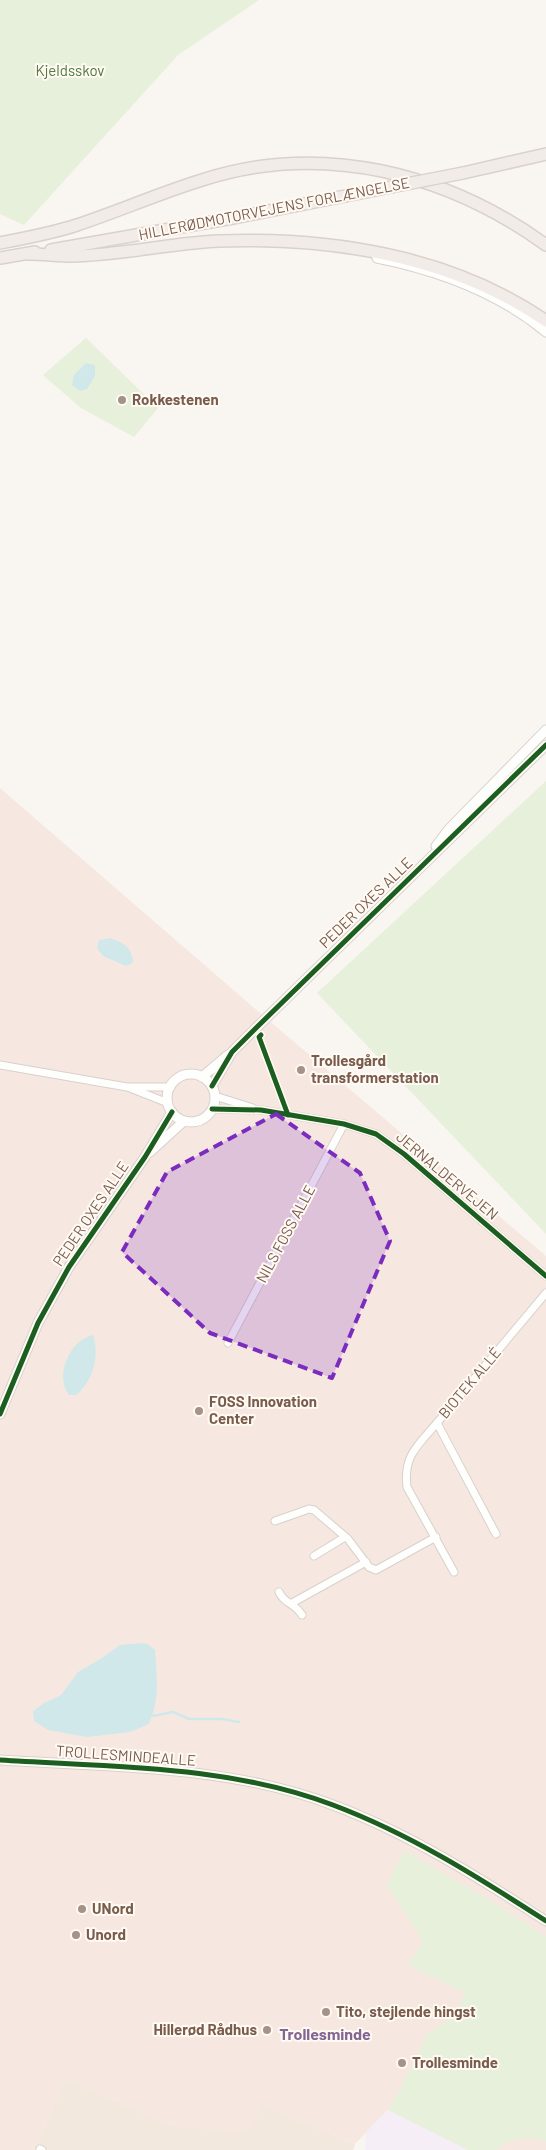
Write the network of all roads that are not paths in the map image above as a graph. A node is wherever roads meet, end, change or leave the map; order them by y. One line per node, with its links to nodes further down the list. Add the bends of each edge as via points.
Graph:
1 (546, 154): 5 (highway, HILLERØDMOTORVEJENS FORLÆNGELSE, bridge, via 233,218)
2 (0, 243): 4 (highway, via 75,226 203,179 248,169 318,163 359,167 425,181 497,212)
3 (311, 243): 5 (highway, via 219,241 74,256); 7 (highway, via 412,260 456,274 495,291); 8 (street, via 443,276 504,303)
4 (546, 245)
5 (28, 254): 6 (highway, HILLERØDMOTORVEJENS FORLÆNGELSE)
6 (0, 258)
7 (546, 321)
8 (546, 332)
9 (546, 730): 11 (street, via 449,829)
10 (546, 745): 11 (street, PEDER OXES ALLE)
11 (408, 879): 12 (street, PEDER OXES ALLE)
12 (232, 1052): 14 (street, PEDER OXES ALLE); 15 (street, PEDER OXES ALLE)
13 (0, 1066): 16 (street)
14 (202, 1077): 15 (street); 17 (street, via 184,1076)
15 (212, 1086): 18 (street)
16 (127, 1087): 17 (street); 19 (street)
17 (171, 1087): 19 (street, via 168,1092)
18 (215, 1096): 20 (street); 21 (street, JERNALDERVEJEN)
19 (170, 1108): 22 (street); 24 (street, PEDER OXES ALLE)
20 (212, 1109): 21 (street, JERNALDERVEJEN); 22 (street, via 200,1120)
21 (261, 1110): 23 (street, JERNALDERVEJEN)
22 (184, 1121): 24 (street, PEDER OXES ALLE)
23 (344, 1124): 25 (street, JERNALDERVEJEN, via 368,1131 390,1143); 27 (street, NILS FOSS ALLE)
24 (145, 1157): 28 (street, PEDER OXES ALLE, via 69,1267 38,1323)
25 (546, 1276)
26 (546, 1293): 29 (street, BIOTEK ALLÉ)
27 (228, 1343)
28 (0, 1414)
29 (436, 1423): 31 (street, BIOTEK ALLÉ); 33 (street, via 410,1455 405,1475 407,1487)
30 (275, 1520): 32 (street, via 309,1508)
31 (496, 1534)
32 (345, 1536): 34 (street); 35 (street)
33 (436, 1537): 35 (street, via 378,1570 373,1570); 36 (street)
34 (314, 1556)
35 (366, 1562): 38 (street)
36 (454, 1572)
37 (278, 1592): 38 (street, via 284,1600)
38 (292, 1603): 39 (street)
39 (302, 1615)
40 (0, 1760): 41 (street, TROLLESMINDEALLE, via 211,1775 333,1805 456,1863)
41 (546, 1921)

